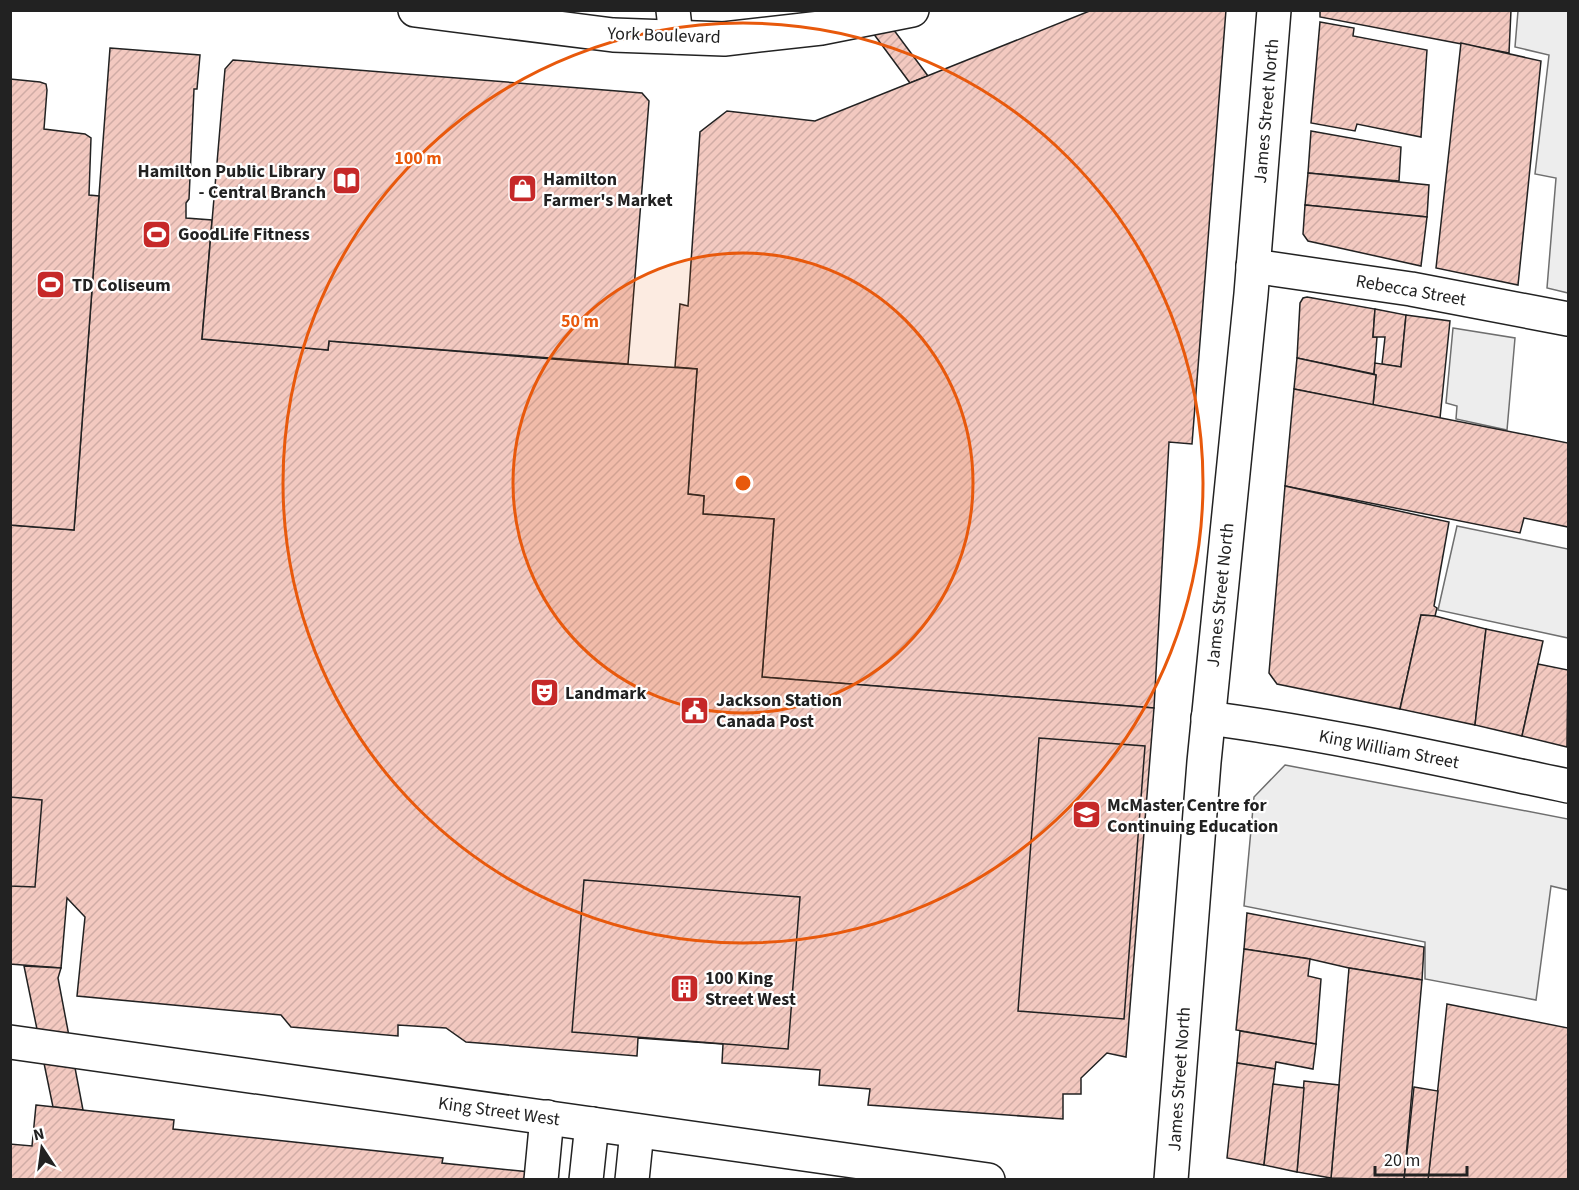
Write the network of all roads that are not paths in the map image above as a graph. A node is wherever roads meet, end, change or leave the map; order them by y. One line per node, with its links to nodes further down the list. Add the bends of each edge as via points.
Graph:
1 (415, 10): 4 (main road, York Boulevard, via 613,35)
2 (912, 10): 4 (main road, York Boulevard, via 821,28 724,39)
3 (1274, 10): 5 (main road, James Street North)
4 (674, 24)
5 (1253, 266): 6 (main road, Rebecca Street, via 1411,289); 7 (main road, James Street North)
6 (1569, 319)
7 (1208, 718): 8 (main road, King William Street, via 1397,750); 17 (main road, James Street North)
8 (1569, 786)
9 (10, 1042): 10 (main road, King Street West)
10 (547, 1117): 11 (main road, King Street West); 13 (main road)
11 (592, 1124): 12 (main road, King Street West); 14 (main road)
12 (637, 1131): 15 (main road); 16 (main road, King Street West)
13 (541, 1179)
14 (586, 1179)
15 (632, 1179)
16 (988, 1179)
17 (1171, 1179)

